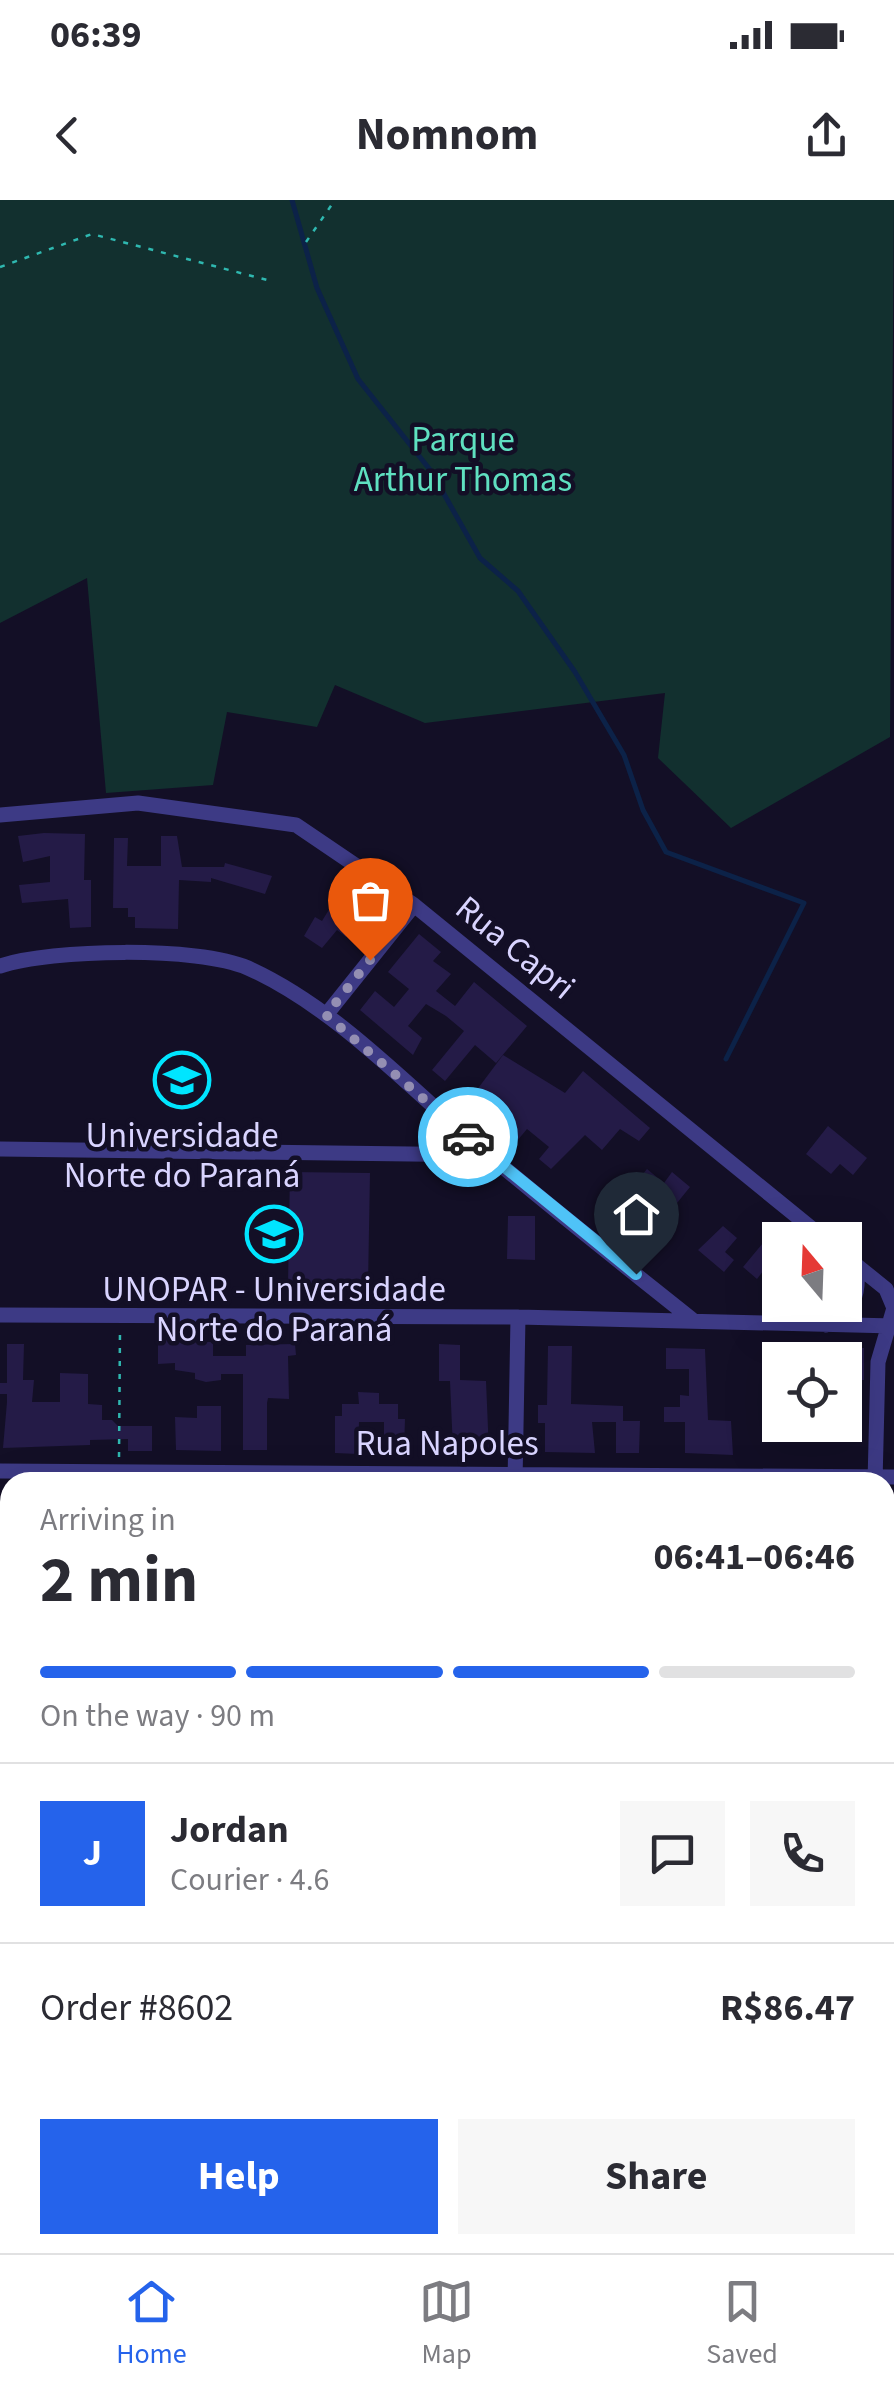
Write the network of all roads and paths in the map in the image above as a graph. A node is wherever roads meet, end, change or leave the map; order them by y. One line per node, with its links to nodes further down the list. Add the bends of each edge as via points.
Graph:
1 (334, 200): 2 (path)
2 (306, 242)
3 (0, 267): 4 (path, via 92,234)
4 (271, 281)
5 (0, 815): 6 (street, Rua Capri, via 138,803 296,825)
6 (414, 904): 8 (street); 11 (street, Rua Capri)
7 (0, 966): 8 (street, via 29,956 148,952 245,967)
8 (326, 1015): 10 (street)
9 (0, 1149): 10 (street)
10 (489, 1155): 16 (street)
11 (804, 1222)
12 (862, 1271): 19 (street, via 892,1300)
13 (120, 1314): 14 (street); 15 (street); 21 (path)
14 (0, 1316)
15 (518, 1318): 16 (street); 22 (street)
16 (695, 1322): 18 (street)
17 (830, 1322): 18 (street)
18 (825, 1326): 19 (street)
19 (890, 1326): 23 (street, via 878,1362)
20 (0, 1471): 21 (street, Rua Napoles)
21 (119, 1472)
22 (514, 1472)
23 (875, 1472)

